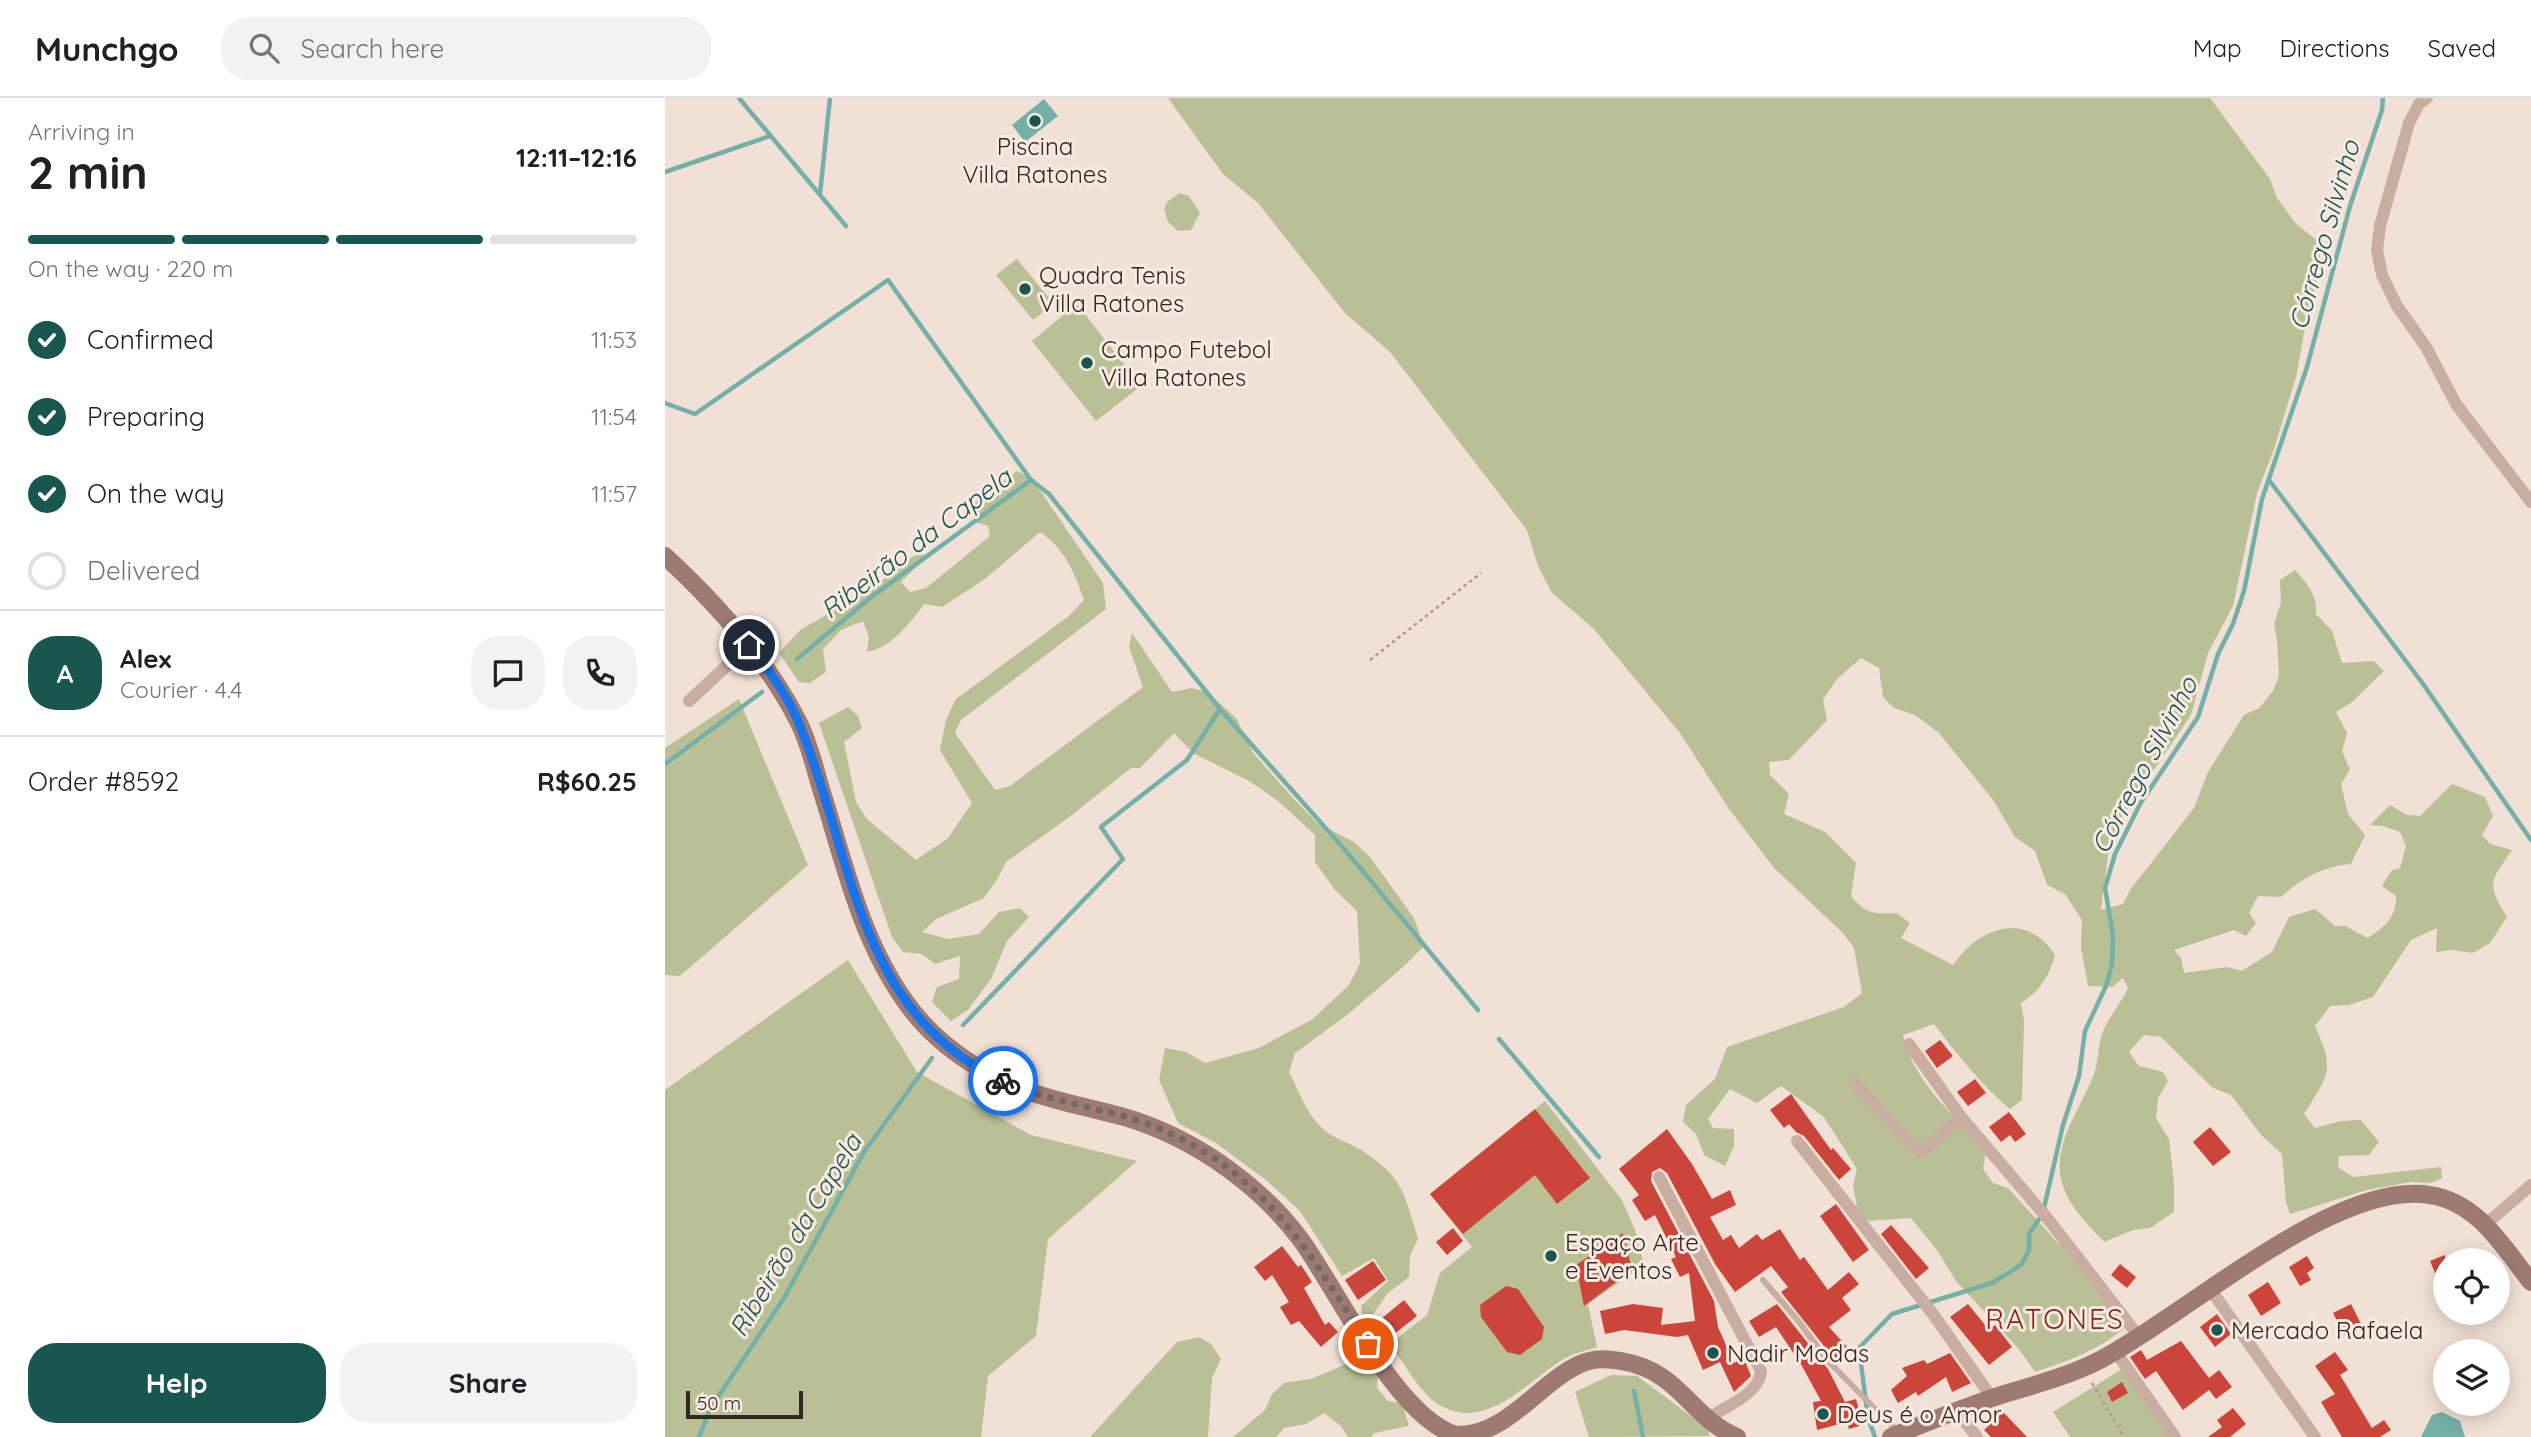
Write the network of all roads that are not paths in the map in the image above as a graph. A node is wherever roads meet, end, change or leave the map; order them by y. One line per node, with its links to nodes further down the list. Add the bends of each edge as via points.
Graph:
1 (2427, 98): 2 (street, via 2410,123 2380,226 2377,250 2382,275 2456,404)
2 (2531, 502)
3 (665, 556): 4 (main road, via 709,597)
4 (749, 645): 5 (street); 20 (main road, via 800,724 863,922 882,963 905,1002 937,1038 989,1075 1050,1099 1137,1121 1233,1172 1299,1237 1397,1388 1420,1415 1439,1428 1460,1437 1481,1435 1519,1415 1569,1371 1587,1361 1606,1359 1658,1374 1673,1383)
5 (689, 701)
6 (1909, 1044): 8 (street)
7 (1855, 1083): 8 (street, via 1919,1151)
8 (1961, 1116): 16 (street)
9 (1797, 1141): 18 (street, via 1933,1314)
10 (1659, 1177): 20 (street, via 1761,1371 1755,1386)
11 (2531, 1185): 12 (street)
12 (2485, 1225): 14 (main road); 15 (main road, via 2466,1206 2449,1198 2406,1193 2385,1196 2301,1232)
13 (1763, 1280): 21 (lane)
14 (2531, 1282)
15 (2211, 1290): 16 (main road); 25 (street)
16 (2140, 1338): 17 (main road)
17 (2115, 1351): 18 (main road, via 2083,1368); 24 (street)
18 (1992, 1398): 19 (main road)
19 (1957, 1412): 21 (main road); 23 (street)
20 (1707, 1419): 22 (main road)
21 (1895, 1435)
22 (1737, 1437)
23 (1977, 1437)
24 (2175, 1437)
25 (2315, 1437)

